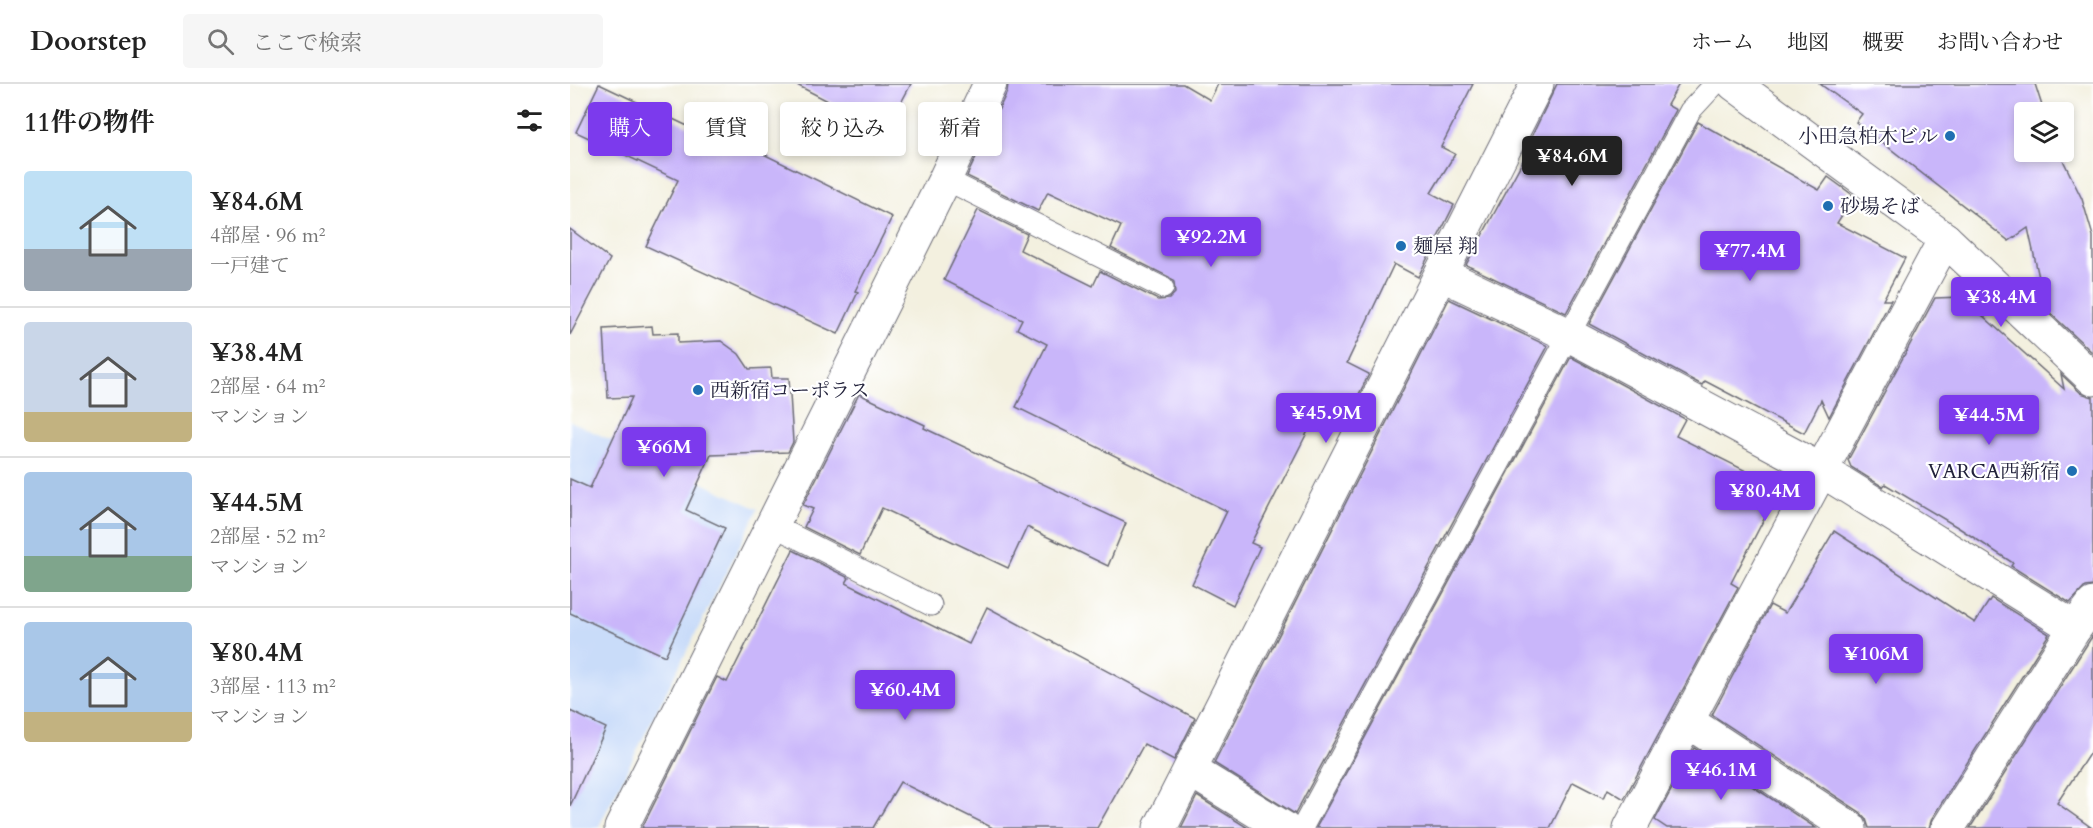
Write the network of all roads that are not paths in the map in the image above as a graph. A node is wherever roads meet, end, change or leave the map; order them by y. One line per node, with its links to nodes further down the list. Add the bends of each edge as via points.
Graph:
1 (990, 84): 5 (street)
2 (1537, 84): 7 (street)
3 (1715, 84): 9 (lane, via 1690,111)
4 (1734, 84): 6 (street)
5 (945, 179): 8 (lane); 12 (street)
6 (1945, 239): 10 (street); 11 (street)
7 (1441, 274): 9 (street); 16 (street)
8 (1163, 288)
9 (1569, 335): 11 (street); 20 (lane)
10 (2093, 379)
11 (1821, 470): 14 (street); 15 (street)
12 (772, 525): 13 (lane); 17 (street)
13 (931, 605)
14 (2084, 616): 23 (street)
15 (1687, 721): 21 (street); 22 (street)
16 (1190, 770): 18 (street); 19 (street)
17 (621, 828)
18 (1160, 828)
19 (1284, 828)
20 (1302, 828)
21 (1630, 828)
22 (1850, 828)
23 (1948, 828)

